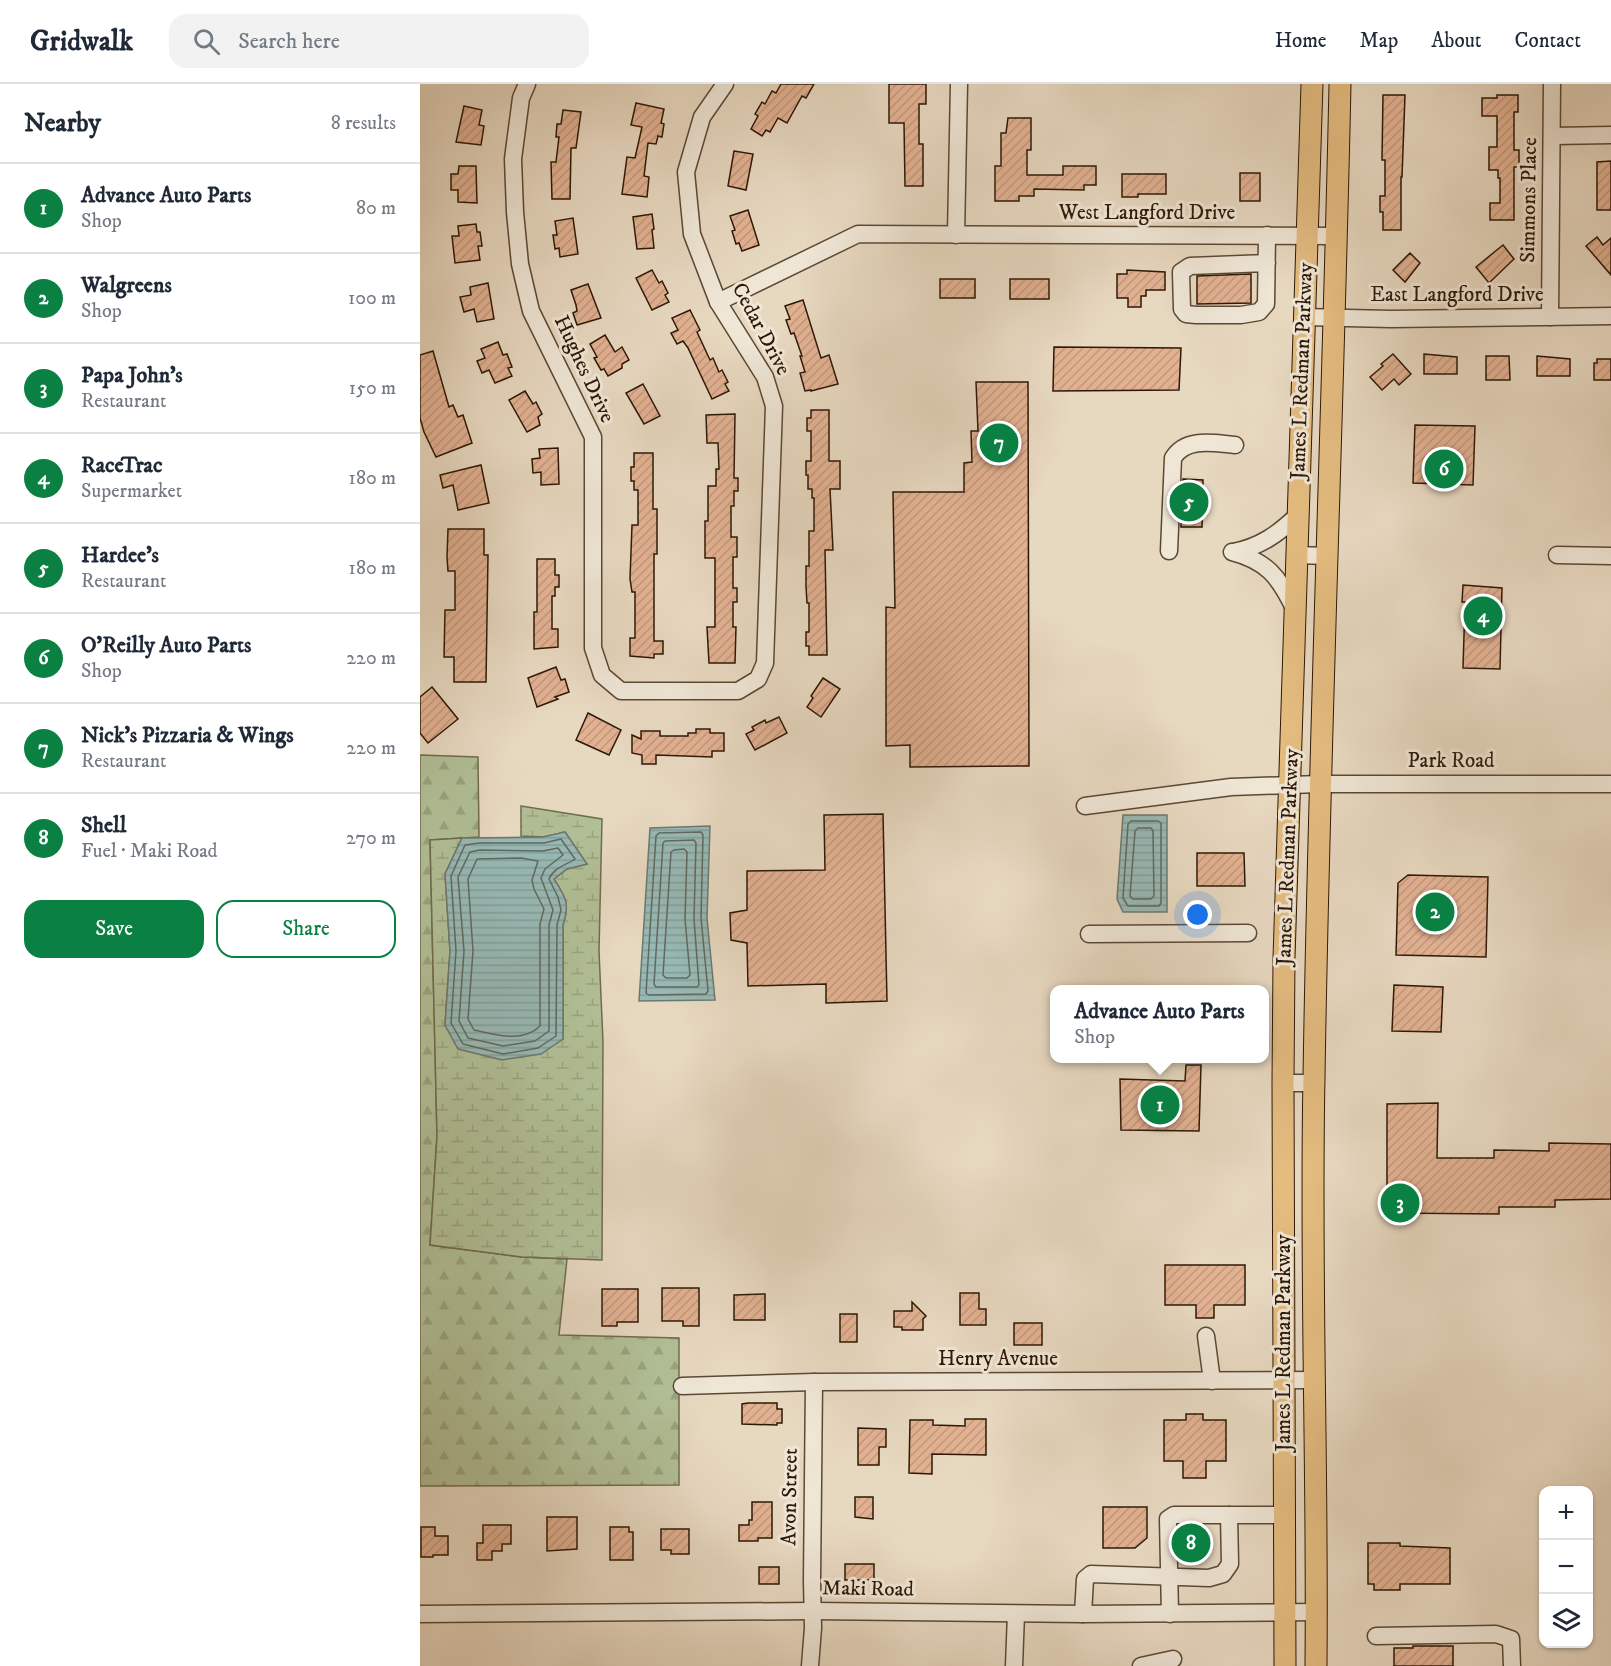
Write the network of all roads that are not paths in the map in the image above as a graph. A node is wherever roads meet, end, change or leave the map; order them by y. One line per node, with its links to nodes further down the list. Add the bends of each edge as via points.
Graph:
1 (527, 84): 32 (street, Hughes Drive, via 521,98 513,159 520,264 531,311 592,436 593,648 602,675 621,691 738,691)
2 (725, 84): 16 (street, Cedar Drive, via 702,117 686,172 692,234)
3 (959, 84): 11 (street)
4 (1312, 84): 13 (main road, James L Redman Parkway)
5 (1329, 84): 10 (main road)
6 (1340, 84): 10 (main road, James L Redman Parkway)
7 (1552, 84): 9 (street, Simmons Place)
8 (1611, 135): 9 (street)
9 (1553, 136): 20 (street, Simmons Place)
10 (1338, 148): 14 (main road, James L Redman Parkway)
11 (956, 235): 12 (street, West Langford Drive); 16 (street, West Langford Drive, via 858,234)
12 (1267, 235): 13 (street, West Langford Drive); 15 (street)
13 (1306, 235): 14 (street, West Langford Drive); 18 (main road, James L Redman Parkway)
14 (1337, 236): 19 (main road, James L Redman Parkway)
15 (1267, 263): 15 (street, via 1190,266 1181,272 1182,309 1186,314 1259,312 1266,304)
16 (718, 302): 32 (street, Cedar Drive, via 765,377 774,406 765,663)
17 (1611, 316): 20 (street, East Langford Drive)
18 (1304, 317): 19 (street, East Langford Drive); 21 (main road, James L Redman Parkway)
19 (1334, 317): 20 (street, East Langford Drive); 24 (main road, James L Redman Parkway)
20 (1550, 317)
21 (1302, 359): 22 (main road, James L Redman Parkway); 24 (main road, via 1314,368 1319,380 1319,420)
22 (1301, 405): 25 (main road, James L Redman Parkway); 28 (main road, via 1312,470 1310,523)
23 (1235, 445): 26 (street, via 1198,442 1178,450 1173,458)
24 (1330, 469): 28 (main road, James L Redman Parkway)
25 (1298, 515): 30 (main road, James L Redman Parkway); 31 (street, via 1264,542 1232,552 1250,556 1266,567 1282,583)
26 (1169, 551)
27 (1557, 555): 29 (street)
28 (1327, 556): 30 (street); 33 (main road, James L Redman Parkway)
29 (1611, 556)
30 (1296, 560): 31 (main road, James L Redman Parkway); 33 (main road, via 1308,591 1303,736 1308,763)
31 (1294, 608): 35 (main road, James L Redman Parkway)
32 (758, 679)
33 (1319, 784): 34 (street, Park Road); 35 (street, Park Road); 40 (main road, James L Redman Parkway)
34 (1611, 784)
35 (1291, 786): 36 (street, Park Road, via 1231,786); 39 (main road, James L Redman Parkway)
36 (1085, 806)
37 (1248, 933): 38 (street)
38 (1089, 934)
39 (1283, 1083): 40 (street); 42 (main road, James L Redman Parkway)
40 (1313, 1083): 43 (main road, James L Redman Parkway)
41 (1206, 1336): 44 (street)
42 (1284, 1380): 43 (street, Henry Avenue); 44 (street, Henry Avenue); 48 (main road, James L Redman Parkway)
43 (1315, 1380): 51 (main road, James L Redman Parkway)
44 (1212, 1381): 45 (street, Henry Avenue)
45 (814, 1383): 46 (street, Henry Avenue); 50 (street, Avon Street)
46 (682, 1386)
47 (1229, 1515): 48 (street); 49 (street, via 1230,1564 1223,1574 1209,1578); 49 (street, via 1174,1515 1168,1519)
48 (1285, 1515): 52 (main road, James L Redman Parkway)
49 (1169, 1575): 55 (street, via 1091,1574 1085,1579); 56 (street)
50 (812, 1611): 53 (street, Maki Road); 54 (street, Maki Road); 59 (street, Avon Street)
51 (1316, 1612): 52 (street, Maki Road); 63 (main road, James L Redman Parkway)
52 (1286, 1613): 56 (street, Maki Road); 62 (main road, James L Redman Parkway)
53 (420, 1614)
54 (1016, 1614): 55 (street, Maki Road); 60 (street)
55 (1083, 1614): 56 (street, Maki Road)
56 (1170, 1614)
57 (1376, 1636): 64 (street, via 1496,1634 1511,1639)
58 (1173, 1659): 61 (street)
59 (810, 1666)
60 (1014, 1666)
61 (1141, 1666)
62 (1286, 1666)
63 (1316, 1666)
64 (1512, 1666)

